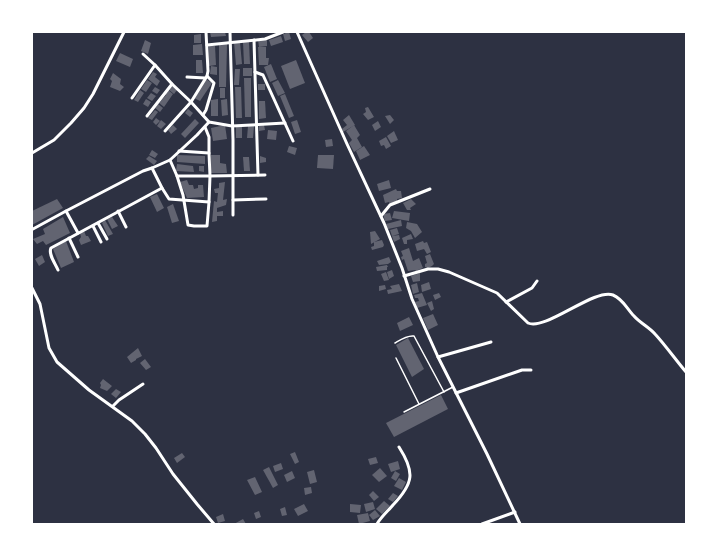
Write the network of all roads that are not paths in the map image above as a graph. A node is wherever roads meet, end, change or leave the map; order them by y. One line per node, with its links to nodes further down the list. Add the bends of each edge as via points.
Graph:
1 (124, 32): 27 (street, via 84,108 54,140)
2 (206, 32): 8 (street)
3 (230, 32): 7 (street)
4 (283, 32): 6 (street)
5 (297, 32): 45 (street)
6 (254, 40): 7 (street); 11 (street)
7 (230, 42): 8 (street); 23 (street)
8 (207, 45): 13 (street)
9 (143, 54): 10 (street)
10 (155, 65): 14 (street); 15 (street)
11 (255, 72): 20 (street, via 263,75); 21 (street)
12 (187, 77): 13 (street)
13 (206, 77): 16 (street); 17 (street, via 214,83)
14 (172, 84): 16 (street); 18 (street)
15 (132, 98)
16 (191, 102): 17 (street); 24 (street)
17 (203, 115): 19 (street)
18 (147, 116)
19 (209, 122): 22 (street); 23 (street)
20 (285, 123): 21 (street); 25 (street)
21 (256, 124): 23 (street); 31 (street)
22 (205, 126): 26 (street); 28 (street, via 209,138)
23 (232, 126): 35 (street)
24 (165, 131)
25 (293, 141)
26 (179, 151): 28 (street); 29 (street)
27 (32, 153)
28 (209, 153): 34 (street)
29 (170, 160): 30 (street); 33 (street)
30 (152, 168): 36 (street); 42 (street)
31 (258, 175): 32 (street); 35 (street)
32 (265, 175)
33 (177, 176): 34 (street); 40 (street)
34 (210, 176): 35 (street); 41 (street)
35 (232, 176): 38 (street)
36 (162, 188): 40 (street, via 169,199); 43 (street)
37 (430, 189): 45 (street, via 390,205)
38 (233, 200): 39 (street); 44 (street)
39 (266, 200)
40 (184, 201): 41 (street); 41 (street, via 188,226 204,227 207,226)
41 (209, 202)
42 (66, 211): 49 (street); 50 (street)
43 (118, 211): 46 (street); 48 (street)
44 (232, 215)
45 (381, 216): 56 (street)
46 (98, 223): 47 (street); 52 (street)
47 (93, 226): 50 (street); 53 (street)
48 (126, 227)
49 (33, 229)
50 (78, 233): 51 (street)
51 (69, 238): 54 (street); 55 (street, via 50,249 50,255)
52 (106, 239)
53 (101, 242)
54 (78, 257)
55 (58, 270)
56 (404, 276): 59 (street, via 428,269 438,269 496,293); 62 (street)
57 (537, 281): 59 (street, via 532,288)
58 (32, 288): 70 (street, via 40,304 49,348 57,362 89,390)
59 (506, 302): 65 (street, via 532,325 601,295 612,295 654,333)
60 (491, 342): 62 (street)
61 (395, 343): 68 (lane, via 414,336)
62 (438, 357): 67 (street)
63 (396, 358): 71 (lane)
64 (531, 370): 69 (street, via 522,370)
65 (686, 372)
66 (143, 384): 70 (street)
67 (453, 387): 68 (lane); 69 (street)
68 (444, 392): 71 (lane)
69 (456, 393): 74 (street)
70 (116, 403): 75 (street, via 145,434 173,474)
71 (419, 404): 72 (lane)
72 (404, 412)
73 (398, 447): 76 (street, via 407,459 410,478 401,496)
74 (515, 512): 77 (street); 78 (street)
75 (214, 524)
76 (377, 524)
77 (482, 524)
78 (520, 524)

